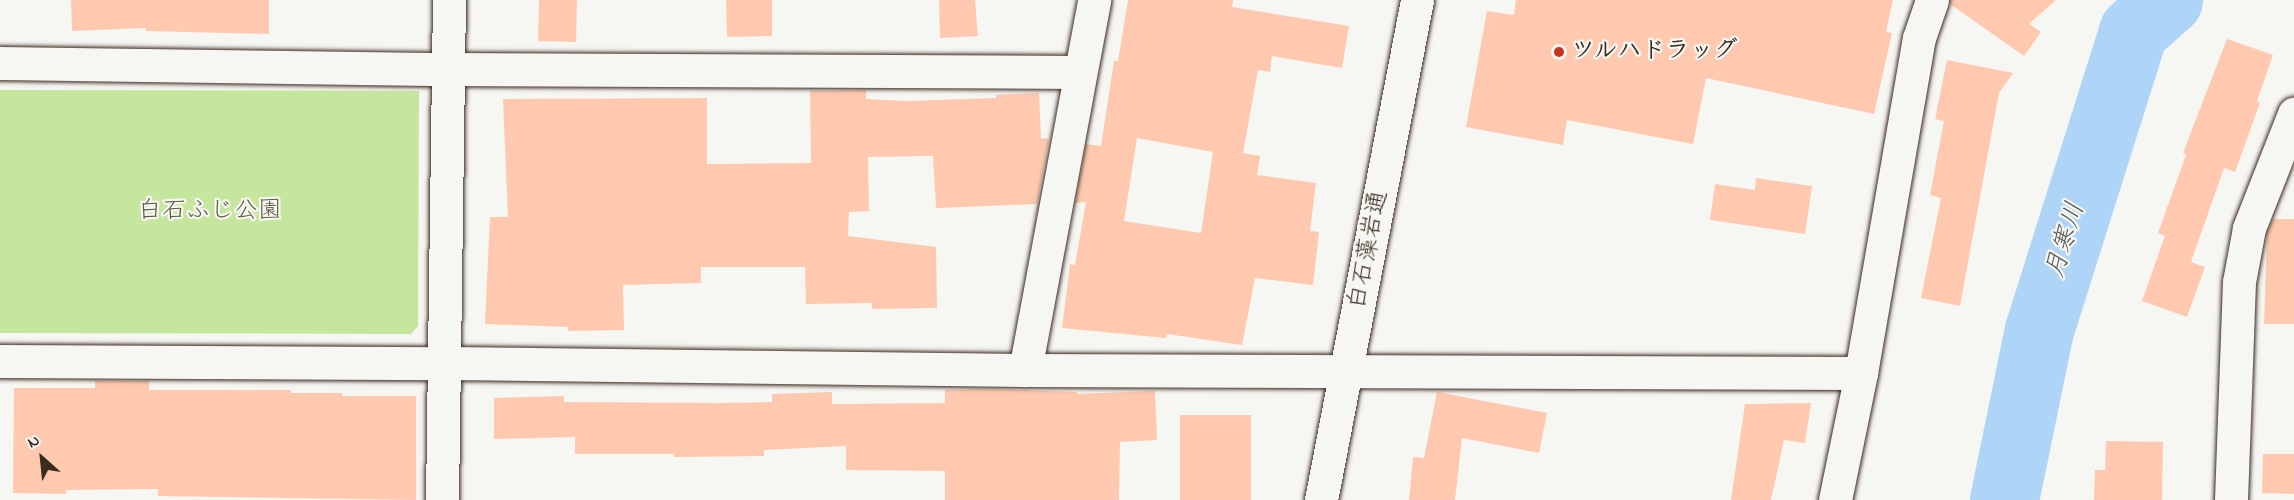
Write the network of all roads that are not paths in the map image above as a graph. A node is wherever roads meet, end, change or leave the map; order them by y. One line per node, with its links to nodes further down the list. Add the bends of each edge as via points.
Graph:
1 (449, 0): 6 (street)
2 (1094, 0): 7 (street)
3 (1418, 0): 12 (street, 白石藻岩通)
4 (1932, 0): 13 (street, via 1919,38)
5 (0, 63): 6 (street)
6 (449, 69): 7 (street); 10 (street)
7 (1079, 72): 11 (street)
8 (2294, 114): 17 (street, via 2249,228 2239,282)
9 (0, 361): 10 (street)
10 (443, 363): 11 (street); 14 (street)
11 (1025, 370): 12 (street)
12 (1346, 371): 13 (street); 15 (street, 白石藻岩通)
13 (1861, 373): 16 (street)
14 (441, 500)
15 (1321, 500)
16 (1834, 500)
17 (2231, 500)

